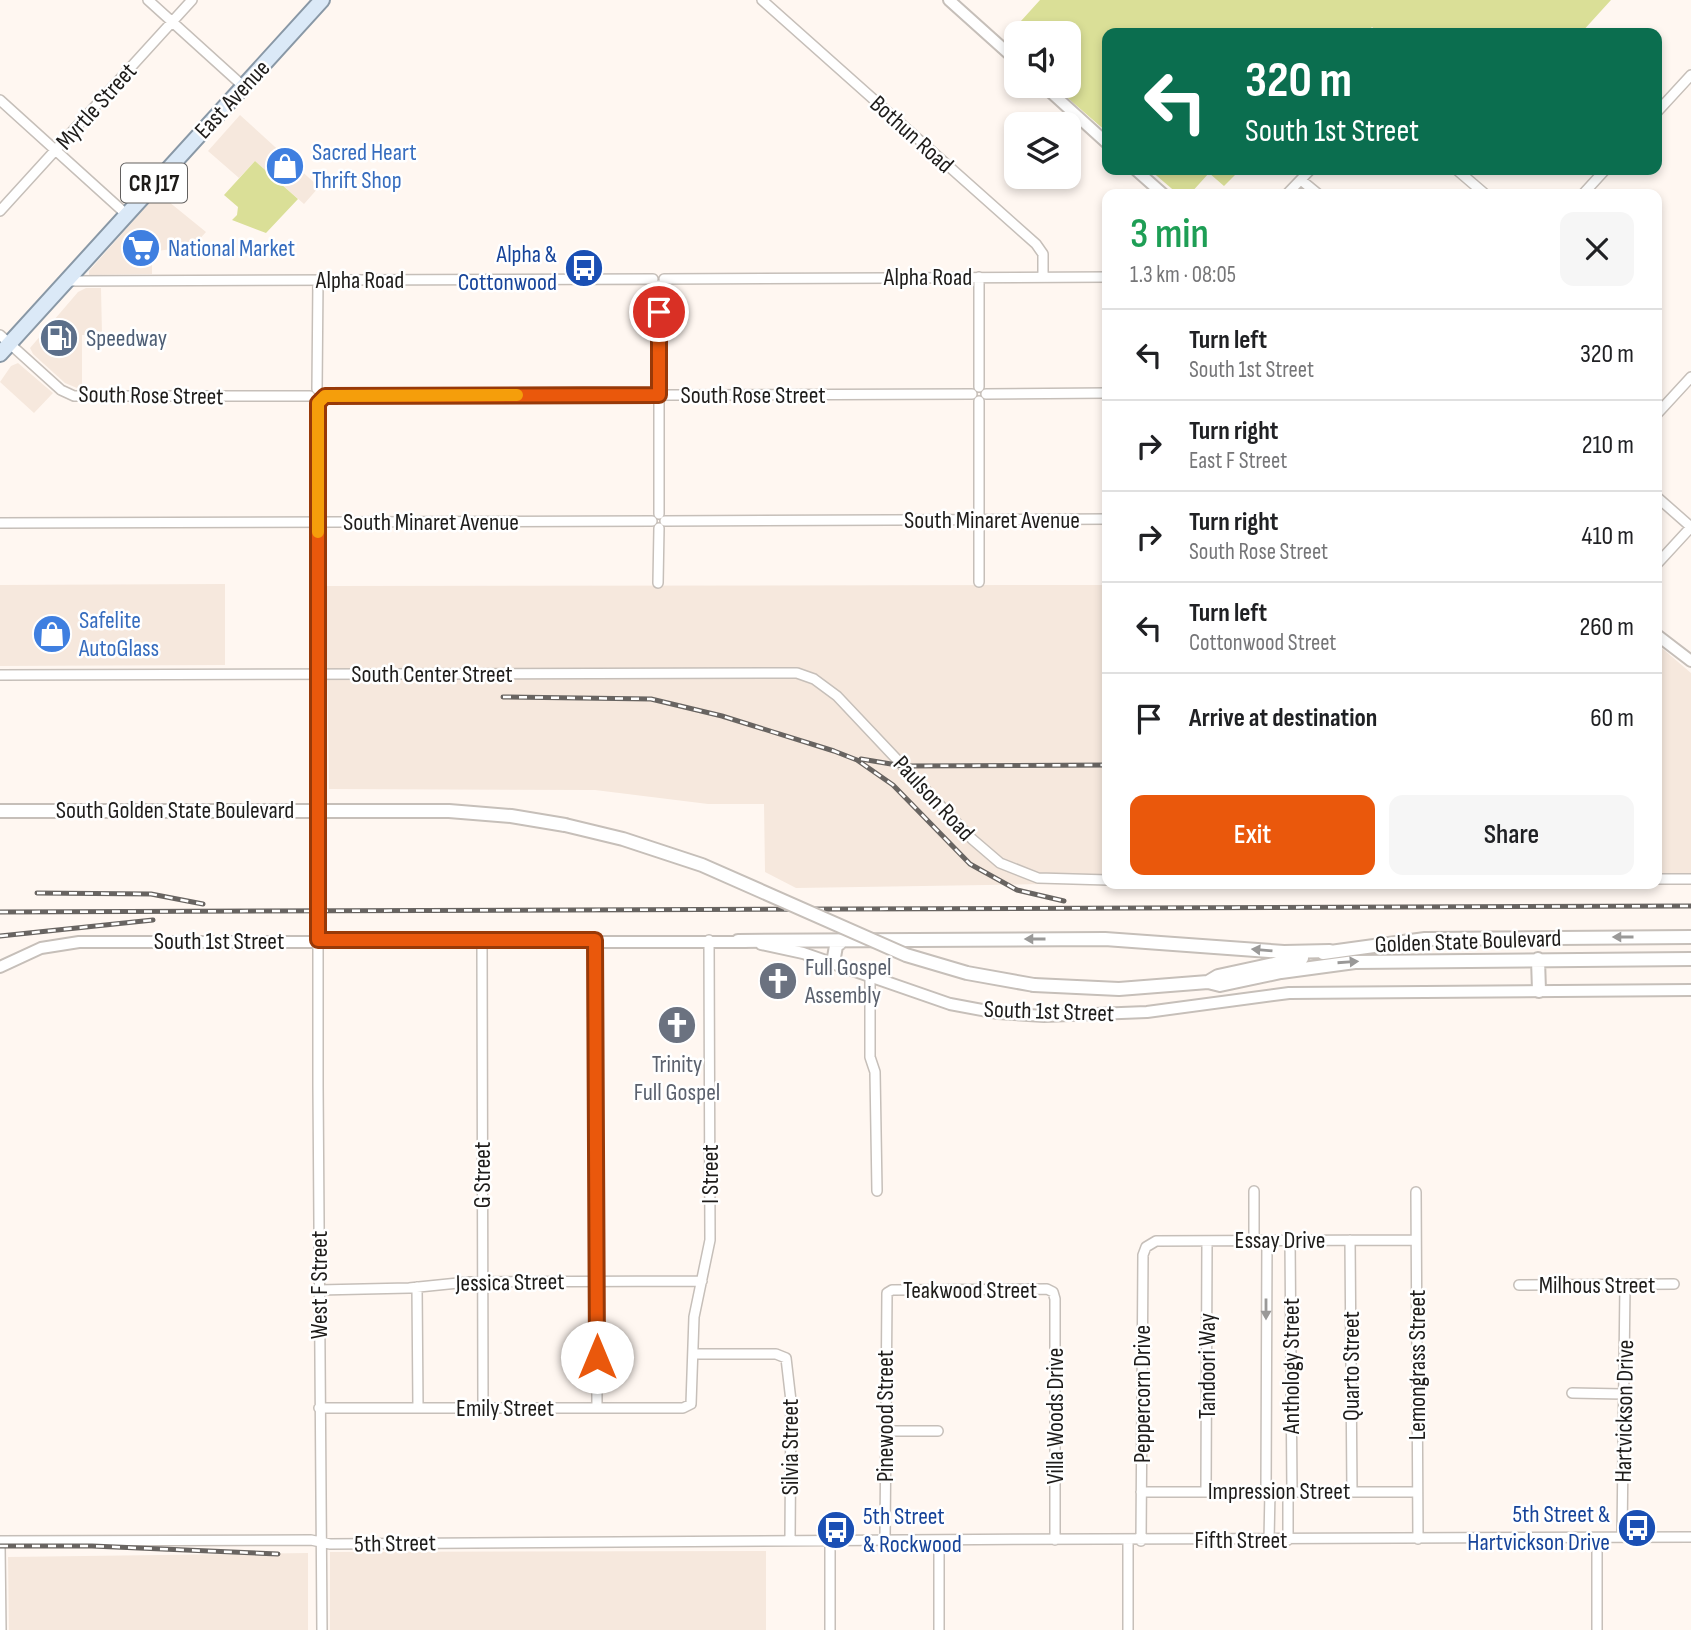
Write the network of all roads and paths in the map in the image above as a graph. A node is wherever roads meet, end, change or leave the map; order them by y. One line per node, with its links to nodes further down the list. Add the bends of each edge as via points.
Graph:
1 (148, 0): 6 (street)
2 (192, 0): 6 (street, Myrtle Street)
3 (322, 0): 9 (main road, East Avenue / CR J17)
4 (762, 0): 28 (street, Bothun Road, via 1036,244 1044,257)
5 (952, 1): 7 (street)
6 (172, 22): 9 (street); 14 (street, Myrtle Street)
7 (1004, 49)
8 (1691, 75): 12 (street)
9 (243, 86): 26 (main road, East Avenue / CR J17)
10 (1057, 98): 13 (street)
11 (0, 100): 14 (street)
12 (1662, 107)
13 (1102, 139)
14 (55, 150): 25 (street, Myrtle Street); 26 (street)
15 (1142, 175): 20 (street)
16 (1306, 175): 19 (street)
17 (1463, 175): 23 (street)
18 (1600, 175): 24 (street)
19 (1301, 180): 21 (street); 22 (street)
20 (1157, 189)
21 (1292, 189)
22 (1312, 189)
23 (1479, 189)
24 (1588, 189)
25 (0, 211)
26 (126, 214): 31 (main road, East Avenue / CR J17)
27 (979, 277): 28 (street, Alpha Road); 32 (street, Alpha Road); 36 (street)
28 (1043, 277): 29 (street, Alpha Road)
29 (1102, 277)
30 (318, 280): 31 (street, Alpha Road); 32 (street, Alpha Road); 38 (street, West F Street)
31 (67, 281): 33 (main road, East Avenue / CR J17)
32 (659, 281): 37 (street)
33 (3, 344): 38 (street, South Rose Street, via 74,396)
34 (1691, 377): 39 (street)
35 (1102, 393): 36 (street, South Rose Street)
36 (979, 394): 37 (street, South Rose Street); 42 (street)
37 (659, 395): 38 (street, South Rose Street); 43 (street)
38 (318, 396): 44 (street, West F Street)
39 (1662, 409)
40 (1662, 502): 46 (street)
41 (1102, 519): 42 (street, South Minaret Avenue)
42 (979, 520): 43 (street, South Minaret Avenue); 48 (street)
43 (659, 521): 44 (street, South Minaret Avenue); 49 (street)
44 (318, 522): 45 (street, South Minaret Avenue); 53 (street, West F Street)
45 (0, 523)
46 (1691, 527): 47 (street)
47 (1662, 559)
48 (979, 582)
49 (658, 583)
50 (1662, 639): 51 (street)
51 (1691, 662)
52 (780, 672): 53 (street, South Center Street); 59 (street, Paulson Road, via 806,676 830,689 1000,863 1038,878)
53 (318, 674): 54 (street, South Center Street); 55 (street, West F Street)
54 (0, 676)
55 (319, 810): 56 (main road, South Golden State Boulevard); 62 (street, West F Street); 74 (main road, South Golden State Boulevard, bridge, via 468,812 565,825 702,865 917,959)
56 (0, 811)
57 (1662, 879): 58 (street)
58 (1691, 879)
59 (1102, 880)
60 (1691, 937): 67 (main road, Golden State Boulevard, one-way to 67, via 1446,938)
61 (845, 939): 66 (main road); 67 (main road, one-way to 61, via 1105,939); 70 (main road, via 836,946)
62 (318, 940): 65 (street, South 1st Street); 71 (street, South 1st Street, via 64,943 32,951); 94 (street, West F Street)
63 (595, 940): 64 (street, South 1st Street); 65 (street, South 1st Street); 87 (street)
64 (709, 940): 66 (street, South 1st Street); 88 (street, I Street, via 710,1240)
65 (482, 941): 89 (street, G Street)
66 (738, 941): 70 (street, South 1st Street)
67 (1330, 951): 73 (main road, Golden State Boulevard, via 1218,976)
68 (1538, 959): 69 (main road, Golden State Boulevard); 73 (main road, Golden State Boulevard, one-way to 68, via 1220,985 1355,962); 76 (main road)
69 (1691, 959)
70 (833, 963): 72 (street, South 1st Street)
71 (0, 967)
72 (870, 978): 76 (street, South 1st Street, via 950,1004 1044,1016 1147,1012 1268,994); 77 (street)
73 (1209, 982): 74 (main road, Golden State Boulevard, via 1119,989)
74 (1034, 985)
75 (1691, 990): 76 (street, South 1st Street)
76 (1539, 991)
77 (877, 1191)
78 (1254, 1191): 85 (street)
79 (1416, 1192): 83 (street, Lemongrass Street)
80 (1266, 1240): 81 (street, Essay Drive); 85 (street, Essay Drive); 108 (street, Anthology Street, one-way to 108)
81 (1290, 1240): 82 (street, Essay Drive); 109 (street, Anthology Street)
82 (1350, 1240): 83 (street, Essay Drive); 111 (street, Quarto Street)
83 (1416, 1240): 112 (street, Lemongrass Street)
84 (1207, 1241): 85 (street, Essay Drive); 86 (street, Essay Drive, via 1156,1241); 107 (street, Tandoori Way)
85 (1254, 1241)
86 (1146, 1247): 110 (street, Peppercorn Drive)
87 (597, 1281): 88 (street, Jessica Street); 89 (street, Jessica Street); 104 (street)
88 (702, 1281): 97 (street, I Street, via 694,1317)
89 (483, 1282): 93 (street, Jessica Street); 103 (street, G Street)
90 (1625, 1284): 91 (street, Milhous Street); 92 (street, Milhous Street); 99 (street, Hartvickson Drive)
91 (1674, 1284)
92 (1519, 1285)
93 (417, 1287): 94 (street, Jessica Street); 102 (street)
94 (319, 1290): 101 (street, West F Street)
95 (1053, 1292): 96 (street, Teakwood Street); 123 (street, Villa Woods Drive)
96 (887, 1293): 106 (street, Pinewood Street)
97 (693, 1354): 100 (street, I Street); 118 (street, Silvia Street, via 783,1356 787,1362)
98 (1572, 1393): 99 (street)
99 (1622, 1394): 115 (street, Hartvickson Drive)
100 (691, 1405): 104 (street, Emily Street)
101 (319, 1408): 102 (street, Emily Street); 128 (street, West F Street)
102 (418, 1408): 103 (street, Emily Street)
103 (483, 1408): 104 (street, Emily Street)
104 (597, 1408)
105 (938, 1431): 106 (street)
106 (885, 1432): 121 (street, Pinewood Street)
107 (1206, 1491): 108 (street, Impression Street); 110 (street, Impression Street)
108 (1268, 1491): 109 (street, Impression Street); 113 (street, Anthology Street)
109 (1290, 1491): 111 (street, Impression Street); 114 (street, Anthology Street)
110 (1141, 1492): 127 (street, Peppercorn Drive)
111 (1352, 1492): 112 (street, Impression Street)
112 (1417, 1492): 119 (street, Lemongrass Street)
113 (1270, 1510): 114 (street); 124 (street, Anthology Street)
114 (1288, 1510): 125 (street, Anthology Street)
115 (1622, 1537): 116 (street, Fifth Street); 117 (street, Fifth Street)
116 (1691, 1537)
117 (1597, 1538): 119 (street, Fifth Street); 135 (street)
118 (790, 1539): 120 (street, Fifth Street); 128 (street, 5th Street)
119 (1418, 1539): 125 (street, Fifth Street)
120 (830, 1540): 121 (street, Fifth Street); 132 (street)
121 (885, 1540): 122 (street, Fifth Street)
122 (939, 1540): 123 (street, Fifth Street); 133 (street)
123 (1055, 1540): 126 (street, Fifth Street)
124 (1269, 1540): 125 (street, Fifth Street); 127 (street, Fifth Street)
125 (1288, 1540)
126 (1128, 1541): 127 (street, Fifth Street); 134 (street)
127 (1141, 1541)
128 (320, 1542): 129 (street, 5th Street); 131 (street, West F Street)
129 (0, 1543): 130 (street)
130 (1, 1630)
131 (322, 1630)
132 (830, 1630)
133 (939, 1630)
134 (1128, 1630)
135 (1597, 1630)

